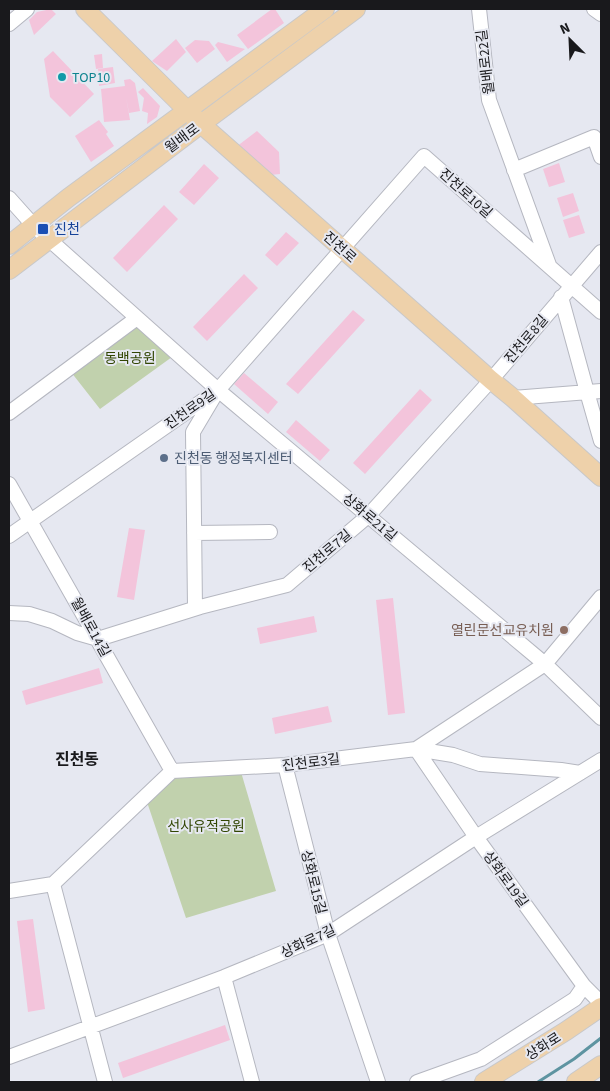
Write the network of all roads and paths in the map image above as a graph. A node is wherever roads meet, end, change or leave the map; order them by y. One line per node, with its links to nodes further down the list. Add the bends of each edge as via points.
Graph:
1 (26, 9): 8 (street)
2 (85, 9): 9 (main road, 진천로)
3 (325, 9): 9 (main road, 월배로)
4 (356, 9): 10 (main road, 월배로)
5 (478, 9): 13 (street, 월배로22길, via 489,100)
6 (594, 9): 7 (street)
7 (601, 14)
8 (9, 24)
9 (187, 111): 10 (main road, 진천로); 15 (main road, 월배로)
10 (201, 124): 16 (main road, 월배로); 18 (main road, 진천로)
11 (597, 140): 12 (street); 13 (street)
12 (601, 157)
13 (514, 170): 20 (street, 월배로22길)
14 (9, 198): 15 (street, 상화로21길)
15 (34, 226): 16 (street, 상화로21길); 17 (main road, 월배로)
16 (50, 240): 21 (main road, 월배로); 25 (street, 상화로21길)
17 (9, 245)
18 (342, 249): 20 (street, 진천로10길, via 424,156); 26 (main road, 진천로); 27 (street, 진천로9길)
19 (601, 252): 22 (street, 진천로8길)
20 (550, 268): 22 (street, 진천로10길)
21 (9, 270)
22 (571, 286): 23 (street, 진천로8길); 24 (street, 진천로10길)
23 (561, 297): 26 (street, 진천로8길); 29 (street, 진천로8길)
24 (601, 312)
25 (137, 318): 27 (street, 상화로21길); 31 (street)
26 (491, 380): 30 (main road, 진천로); 35 (street, 진천로7길)
27 (218, 390): 35 (street, 상화로21길); 36 (street, 진천로9길); 38 (street, via 193,432)
28 (601, 391): 29 (street)
29 (587, 392): 30 (street); 32 (street, 진천로8길)
30 (513, 398): 33 (main road, 진천로)
31 (9, 413)
32 (601, 441)
33 (601, 478)
34 (9, 484): 36 (street, 월배로14길)
35 (368, 516): 41 (street, 진천로7길, via 286,585); 44 (street, 상화로21길)
36 (30, 522): 39 (street, 진천로9길); 43 (street, 월배로14길)
37 (270, 532): 38 (street)
38 (194, 533): 41 (street)
39 (9, 536)
40 (601, 597): 44 (street, 진천로3길)
41 (195, 608): 43 (street, 진천로7길)
42 (9, 613): 43 (street, via 52,620)
43 (98, 639): 49 (street, 월배로14길)
44 (545, 664): 45 (street, 상화로21길); 46 (street, 진천로3길)
45 (601, 718)
46 (416, 749): 48 (street, 진천로3길); 50 (street, via 453,755 480,764); 51 (street, 상화로19길)
47 (601, 760): 50 (street, 상화로7길)
48 (285, 765): 49 (street, 진천로3길); 54 (street, 상화로15길)
49 (172, 771): 52 (street)
50 (580, 773): 51 (street, 상화로7길)
51 (476, 837): 54 (street, 상화로7길); 56 (street, 상화로19길)
52 (53, 884): 53 (street); 59 (street)
53 (9, 891)
54 (328, 934): 55 (street, 상화로7길); 65 (street, 상화로15길)
55 (224, 977): 59 (street, 상화로7길); 64 (street)
56 (584, 986): 57 (street, 상화로19길); 66 (street, via 575,999 481,1060)
57 (601, 1005): 60 (main road, 상화로)
58 (601, 1023): 60 (main road)
59 (91, 1026): 61 (street, 상화로7길); 63 (street)
60 (566, 1031): 67 (main road, 상화로)
61 (9, 1057)
62 (597, 1073): 68 (main road)
63 (105, 1082)
64 (252, 1082)
65 (378, 1082)
66 (417, 1082)
67 (484, 1082)
68 (576, 1082)

